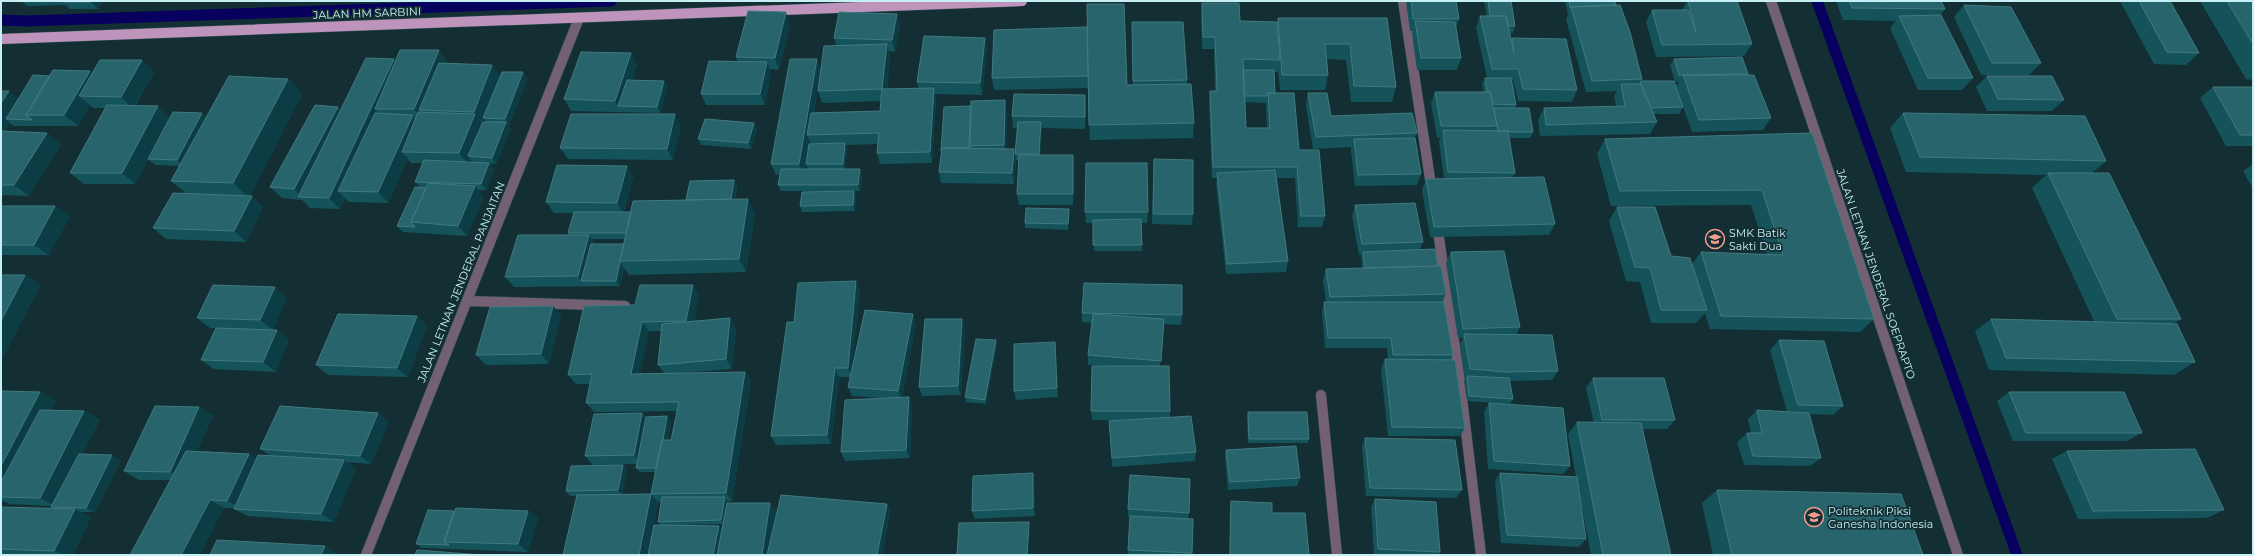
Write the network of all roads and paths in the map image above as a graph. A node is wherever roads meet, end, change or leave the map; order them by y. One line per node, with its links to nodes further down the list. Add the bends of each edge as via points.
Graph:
1 (1022, 1): 4 (main road, JALAN HM SARBINI)
2 (1402, 1): 12 (street, via 1460,382)
3 (1771, 1): 13 (street, JALAN LETNAN JENDERAL SOEPRAPTO)
4 (826, 4): 5 (main road, JALAN HM SARBINI)
5 (579, 18): 6 (main road, JALAN HM SARBINI); 7 (street, JALAN LETNAN JENDERAL PANJAITAN)
6 (1, 39)
7 (467, 301): 8 (street); 10 (street, JALAN LETNAN JENDERAL PANJAITAN)
8 (628, 306)
9 (1321, 395): 11 (street)
10 (366, 555)
11 (1337, 555)
12 (1482, 555)
13 (1958, 555)

